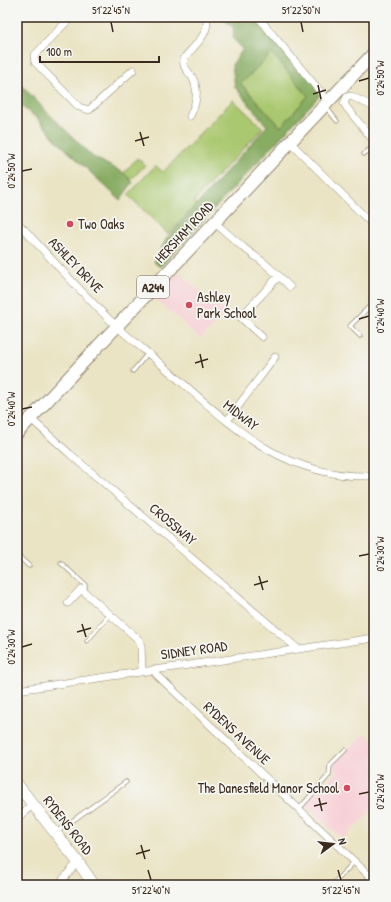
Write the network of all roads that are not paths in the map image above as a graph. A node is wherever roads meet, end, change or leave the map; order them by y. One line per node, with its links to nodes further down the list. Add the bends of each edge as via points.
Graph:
1 (71, 17): 5 (street, via 34,56 35,62 80,107 89,110)
2 (206, 17): 8 (street, via 206,32 184,58 183,64 193,78 197,91)
3 (258, 17): 6 (street)
4 (374, 53): 6 (main road, HERSHAM ROAD / A244)
5 (133, 70)
6 (326, 103): 9 (lane); 11 (main road, HERSHAM ROAD / A244)
7 (374, 107): 10 (street, via 351,96 346,99 345,105)
8 (190, 116)
9 (337, 121)
10 (374, 141)
11 (290, 142): 15 (main road, HERSHAM ROAD / A244); 16 (street)
12 (374, 146): 13 (lane)
13 (364, 154)
14 (17, 222): 20 (street, ASHLEY DRIVE)
15 (214, 222): 17 (street); 20 (main road, HERSHAM ROAD / A244)
16 (374, 226)
17 (279, 276): 18 (street); 22 (street, via 239,315)
18 (290, 287)
19 (374, 302): 21 (lane, via 350,326)
20 (117, 326): 23 (street, MIDWAY); 26 (main road, HERSHAM ROAD / A244)
21 (360, 336)
22 (262, 337)
23 (148, 353): 25 (lane); 27 (street, MIDWAY)
24 (276, 358): 27 (street)
25 (133, 371)
26 (31, 419): 28 (main road, HERSHAM ROAD / A244); 40 (street, CROSSWAY)
27 (226, 421): 29 (street, MIDWAY, via 251,440 300,465 330,473)
28 (17, 434)
29 (374, 476)
30 (17, 555): 32 (lane)
31 (61, 563): 33 (lane, via 85,585)
32 (29, 566)
33 (85, 592): 34 (street, via 82,589); 37 (street)
34 (68, 603)
35 (17, 604): 36 (lane)
36 (17, 608)
37 (110, 614): 39 (lane); 42 (street, via 139,640)
38 (374, 638): 40 (street, SIDNEY ROAD)
39 (86, 641)
40 (298, 649): 41 (street, SIDNEY ROAD)
41 (154, 669): 42 (street, SIDNEY ROAD); 48 (street, RYDENS AVENUE, via 156,674)
42 (142, 672): 43 (street, SIDNEY ROAD)
43 (17, 690)
44 (345, 750): 48 (lane, via 330,765 329,775)
45 (126, 782): 50 (lane)
46 (17, 784): 47 (street, RYDENS ROAD)
47 (33, 804): 49 (street); 50 (street, RYDENS ROAD)
48 (299, 809): 51 (street, RYDENS AVENUE)
49 (17, 819)
50 (56, 834): 52 (street, RYDENS ROAD)
51 (355, 861): 53 (street, RYDENS AVENUE); 56 (lane)
52 (78, 862): 54 (street); 55 (street, RYDENS ROAD)
53 (374, 880)
54 (58, 885)
55 (94, 885)
56 (332, 885)

